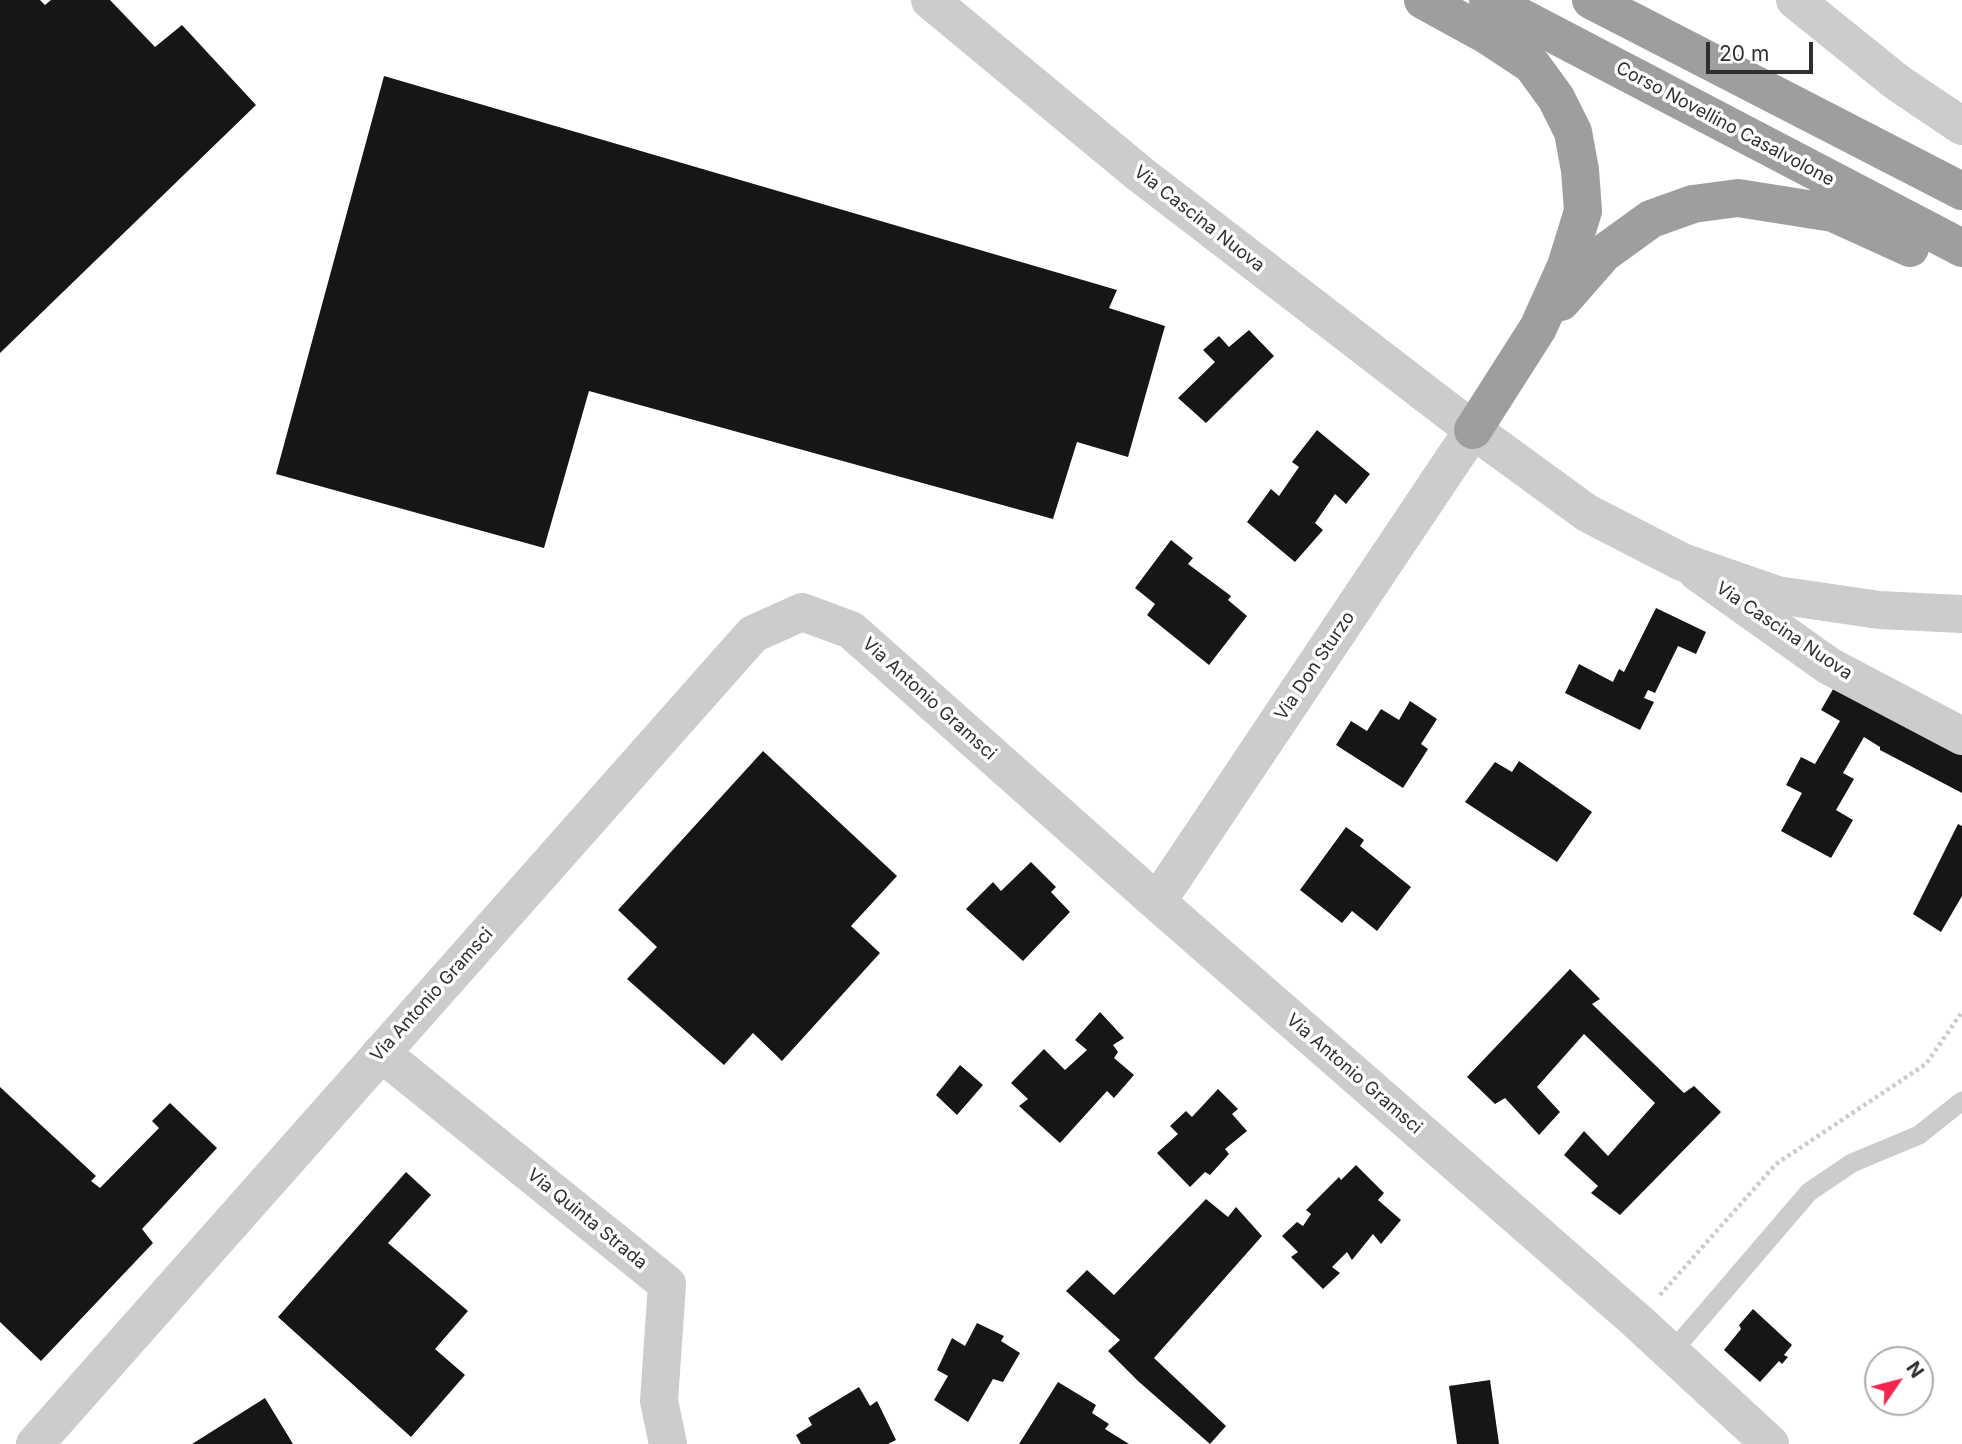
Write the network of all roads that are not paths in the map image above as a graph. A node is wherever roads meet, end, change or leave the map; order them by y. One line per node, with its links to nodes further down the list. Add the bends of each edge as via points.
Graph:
1 (930, 0): 13 (street, Via Cascina Nuova, via 1140,174)
2 (1423, 0): 12 (highway, via 1532,65 1573,132 1583,211 1566,266)
3 (1488, 0): 10 (highway, Corso Novellino Casalvolone)
4 (1591, 0): 8 (highway)
5 (1621, 0): 8 (highway)
6 (1795, 0): 7 (street, via 1898,83)
7 (1962, 125)
8 (1840, 127): 9 (highway)
9 (1962, 191)
10 (1962, 248)
11 (1962, 271): 12 (highway, via 1833,213 1738,198 1693,204 1651,219 1604,253)
12 (1538, 328): 13 (highway)
13 (1473, 430): 14 (street, Via Cascina Nuova, via 1587,513); 17 (street, Via Don Sturzo)
14 (1682, 562): 15 (street, via 1777,596 1879,610); 16 (street, Via Cascina Nuova, via 1829,666)
15 (1962, 614)
16 (1962, 736)
17 (1157, 902): 18 (street, Via Antonio Gramsci, via 851,630 802,612 753,634); 20 (street, Via Antonio Gramsci)
18 (381, 1053): 21 (street, Via Antonio Gramsci); 22 (street, Via Quinta Strada, via 667,1284 659,1401)
19 (1962, 1101): 20 (lane, via 1919,1135 1852,1164 1809,1192)
20 (1671, 1353): 23 (street, Via Antonio Gramsci)
21 (35, 1444)
22 (668, 1444)
23 (1770, 1444)

